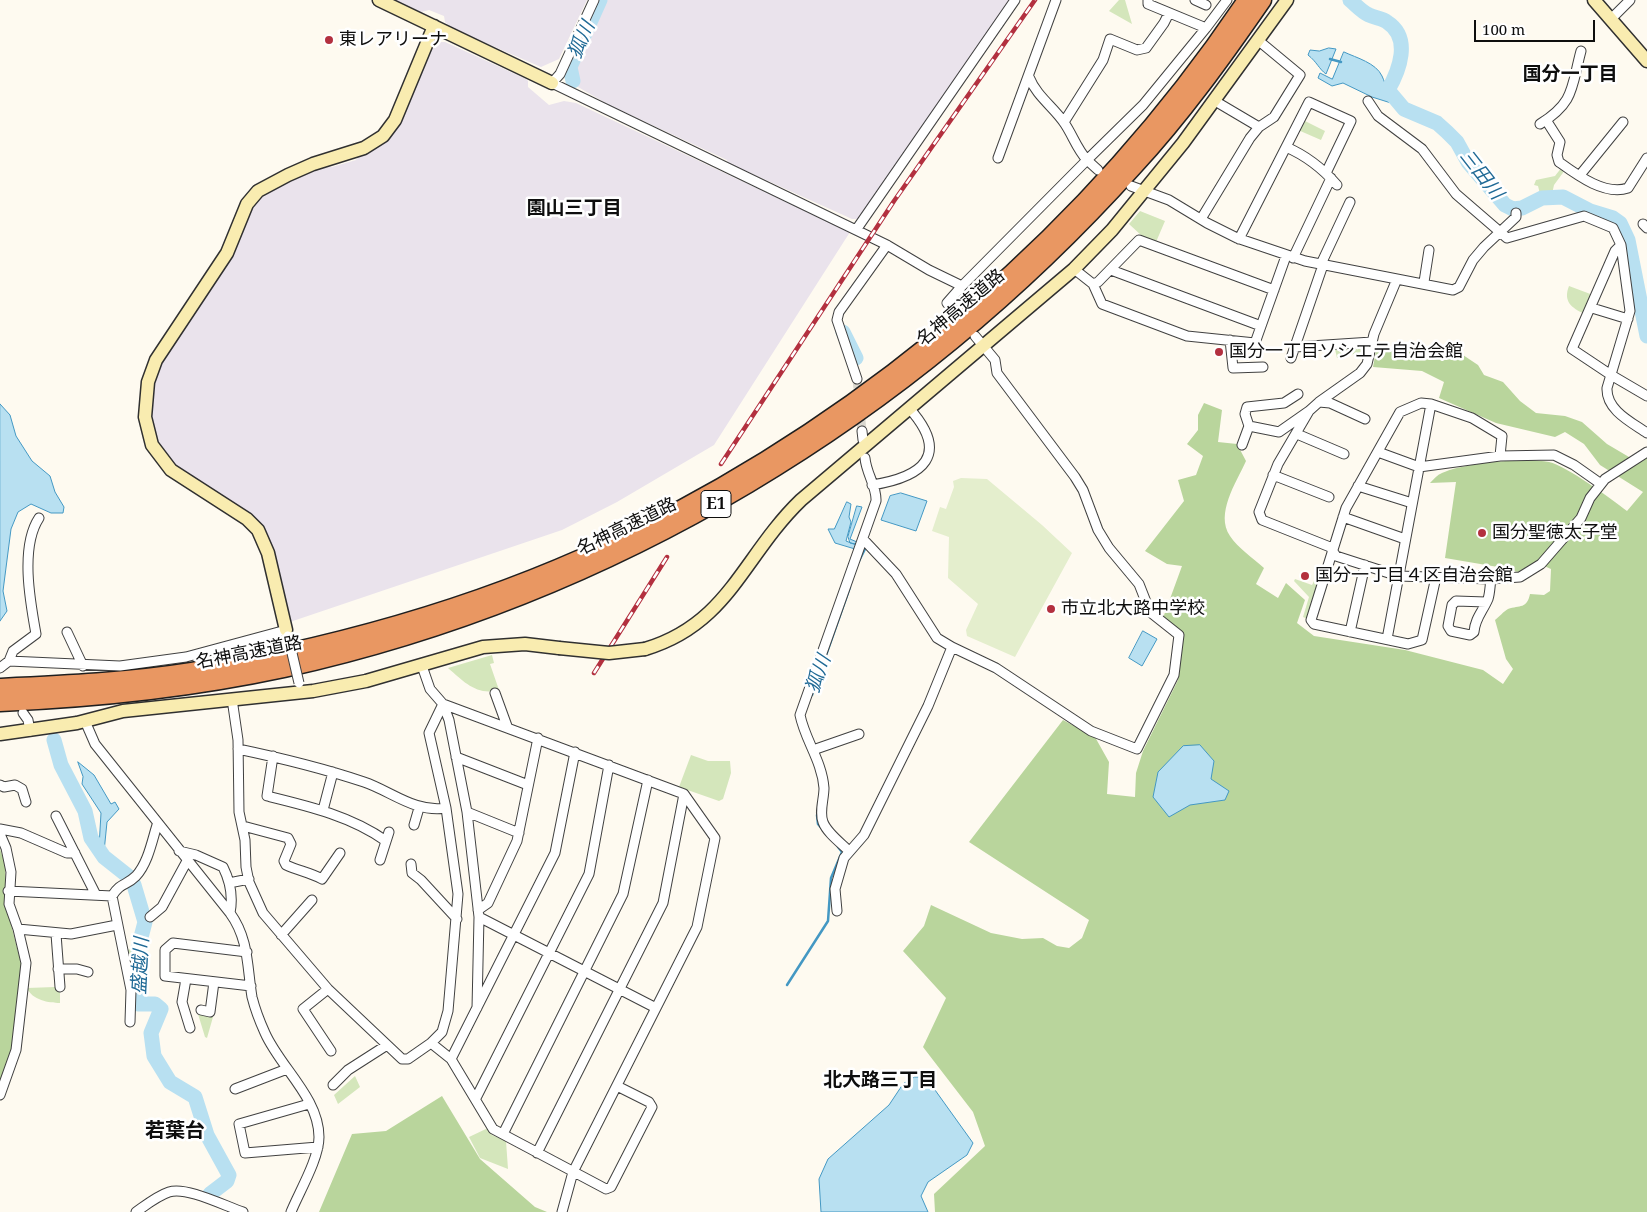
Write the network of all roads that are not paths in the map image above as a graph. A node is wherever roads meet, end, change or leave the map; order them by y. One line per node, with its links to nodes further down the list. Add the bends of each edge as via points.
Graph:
1 (379, 0): 16 (street)
2 (594, 0): 22 (street, via 560,74)
3 (1015, 0): 41 (street)
4 (1056, 0): 21 (street)
5 (1148, 0): 14 (street, via 1148,4)
6 (1195, 0): 13 (street)
7 (1227, 0): 17 (street)
8 (1246, 0): 113 (highway, 名神高速道路 / E1, via 1165,108 1038,249 869,390 748,471 629,535 545,572 469,600 364,632 192,671 125,680)
9 (1263, 0): 117 (highway, 名神高速道路 / E1, via 1180,114 1134,167 1017,287 960,337 880,399 814,445 698,515 568,578 433,628 371,646 284,668 194,685 127,694)
10 (1287, 0): 18 (street)
11 (1594, 0): 15 (street)
12 (1630, 0): 15 (street)
13 (1206, 5)
14 (1169, 13): 17 (street); 25 (street, via 1146,48 1137,50 1110,39 1103,60)
15 (1612, 18): 20 (street)
16 (434, 26): 22 (street); 106 (street, via 395,120 383,136 364,148 288,175 258,191 247,204 227,254 161,352 148,382 145,417 148,434 156,450 171,470 247,519 258,530 268,553)
17 (1206, 28): 31 (street, via 1143,105)
18 (1259, 41): 23 (street); 27 (street, via 1300,75 1274,117)
19 (1581, 51): 34 (street, via 1571,95 1563,107 1543,122 1560,142 1559,162)
20 (1647, 60)
21 (1029, 78): 25 (street, via 1033,88); 29 (street)
22 (552, 83): 41 (street)
23 (1215, 101): 27 (street); 37 (street)
24 (1368, 101): 42 (street, via 1378,116 1422,149 1456,194)
25 (1064, 122): 31 (street, via 1076,148)
26 (1623, 122): 34 (street)
27 (1259, 127): 40 (street)
28 (1286, 147): 33 (street, via 1301,153); 33 (street, via 1309,102 1351,121); 43 (street)
29 (998, 158)
30 (1647, 158): 34 (street, via 1628,188 1622,190 1599,186)
31 (1087, 160): 32 (street); 54 (street)
32 (1098, 170)
33 (1328, 175): 35 (street); 47 (street)
34 (1580, 175)
35 (1338, 185)
36 (1131, 186): 37 (street)
37 (1146, 190): 40 (street); 49 (street)
38 (1350, 202): 48 (street)
39 (1516, 212): 42 (street, via 1516,217)
40 (1201, 219): 43 (street)
41 (856, 230): 44 (street)
42 (1500, 234): 45 (street, via 1512,238 1584,216 1614,228); 52 (street, via 1473,260 1459,287 1453,290)
43 (1239, 239): 47 (street)
44 (887, 245): 54 (street); 68 (street, via 838,312 837,320)
45 (1621, 245): 56 (street, via 1615,251); 58 (street, via 1630,303)
46 (1429, 250): 52 (street)
47 (1289, 257): 48 (street); 55 (street)
48 (1322, 264): 51 (street); 64 (street)
49 (1074, 269): 53 (street); 63 (street)
50 (1111, 270): 53 (street); 55 (street, via 1139,240); 59 (street)
51 (1398, 279): 52 (street); 62 (street)
52 (1424, 282)
53 (1093, 284): 61 (street, via 1102,304 1187,336)
54 (962, 286): 57 (street, via 948,302)
55 (1274, 290): 59 (street)
56 (1592, 308): 58 (street); 67 (street, via 1572,349)
57 (952, 309)
58 (1628, 319): 67 (street)
59 (1261, 326): 61 (street, via 1255,342)
60 (974, 336): 63 (street)
61 (1230, 340): 66 (street, via 1233,368)
62 (1372, 342): 64 (street); 71 (street, via 1360,373)
63 (983, 347): 73 (street); 108 (street, via 995,360 997,373 1083,490 1098,530 1139,584 1150,612 1179,635 1174,675 1137,749 1091,731 996,668)
64 (1295, 347): 65 (street)
65 (1291, 358)
66 (1263, 368)
67 (1611, 375): 70 (street); 78 (street, via 1606,397 1610,405)
68 (857, 379)
69 (1298, 394): 76 (street, via 1284,403 1247,407 1245,414)
70 (1647, 396)
71 (1318, 402): 74 (street); 75 (street, via 1330,403)
72 (1431, 404): 82 (street, via 1421,403 1400,412); 85 (street, via 1496,430 1502,436); 87 (street)
73 (909, 408): 90 (street, via 927,434 929,451 924,463 909,476); 111 (street, bridge, via 792,509 766,539 732,589 711,613 687,631 645,649 609,653 525,644 498,645)
74 (1309, 411): 76 (street, via 1279,432); 79 (street)
75 (1364, 419)
76 (1249, 426): 81 (street)
77 (862, 430): 80 (street)
78 (1647, 433)
79 (1297, 434): 84 (street); 88 (street)
80 (863, 440)
81 (1242, 445)
82 (1378, 452): 87 (street); 91 (street)
83 (1647, 452): 89 (street, via 1612,473)
84 (1344, 454)
85 (1500, 456): 87 (street); 89 (street, via 1554,455)
86 (865, 458): 90 (street)
87 (1419, 467): 93 (street)
88 (1273, 475): 92 (street); 98 (street, via 1259,512 1262,520 1330,547)
89 (1601, 484): 102 (street, via 1581,518 1542,564 1520,577)
90 (872, 485): 96 (street, via 876,501)
91 (1358, 486): 93 (street); 94 (street)
92 (1329, 497)
93 (1412, 503): 97 (street)
94 (1343, 517): 97 (street); 98 (street)
95 (39, 518): 109 (street, via 33,527 27,578 36,634 13,651)
96 (863, 539): 108 (street, via 896,574 937,638); 127 (street, via 800,715)
97 (1405, 539): 100 (street)
98 (1332, 551): 99 (street, via 1336,556); 105 (street, via 1311,620 1314,624)
99 (1365, 565): 100 (street); 105 (street)
100 (1398, 576): 101 (street); 107 (street)
101 (1436, 577): 102 (street); 107 (street, via 1422,640 1408,644)
102 (1490, 579): 103 (street)
103 (1486, 602): 103 (street, via 1475,620 1474,632 1470,635 1451,631 1448,626 1452,605 1456,601)
104 (67, 632): 110 (street)
105 (1350, 632): 107 (street)
106 (287, 633): 110 (street, via 186,657 120,666); 114 (street, bridge)
107 (1386, 639)
108 (952, 647): 150 (street, via 928,706 864,835)
109 (9, 662): 110 (street); 112 (street)
110 (83, 666)
111 (422, 666): 114 (street, via 366,681); 118 (street, via 430,689)
112 (0, 668)
113 (0, 687)
114 (300, 688): 116 (street)
115 (495, 693): 121 (street)
116 (232, 699): 120 (street, via 123,711); 126 (street)
117 (0, 703)
118 (443, 704): 121 (street); 130 (street); 139 (street, via 429,732)
119 (23, 713): 122 (street)
120 (85, 721): 122 (street); 143 (street, via 95,744)
121 (507, 726): 125 (street)
122 (30, 731): 123 (street)
123 (0, 734)
124 (859, 734): 127 (street)
125 (538, 738): 128 (street); 135 (street)
126 (238, 749): 129 (street); 145 (street, via 239,812)
127 (813, 750): 150 (street, via 824,790 821,817 824,825)
128 (575, 752): 131 (street); 171 (street, via 556,853)
129 (273, 756): 132 (street); 140 (street, via 267,796)
130 (456, 757): 135 (street); 141 (street)
131 (610, 765): 133 (street); 173 (street, via 589,874)
132 (333, 772): 138 (street, via 380,787); 140 (street)
133 (648, 780): 136 (street); 176 (street, via 623,894)
134 (0, 785): 137 (street, via 14,785 22,790)
135 (528, 785): 147 (street)
136 (684, 794): 181 (street, via 663,903); 184 (street, via 715,838 697,927)
137 (26, 802)
138 (419, 808): 139 (street); 144 (street)
139 (446, 808): 166 (street, via 458,894)
140 (323, 810): 153 (street, via 388,837)
141 (467, 812): 147 (street); 164 (street)
142 (56, 816): 152 (street)
143 (157, 825): 149 (street); 160 (street, via 148,855 131,880 118,886)
144 (414, 825)
145 (243, 826): 151 (street, via 288,838 291,844 284,861 286,865 306,870 322,879); 156 (street)
146 (0, 829): 152 (street, via 21,833)
147 (519, 833): 164 (street, via 488,903)
148 (0, 834): 158 (street, via 11,872)
149 (179, 851): 154 (street); 157 (street, via 223,867)
150 (849, 851): 162 (street, via 837,879)
151 (340, 853)
152 (75, 854): 159 (street)
153 (380, 860)
154 (187, 861): 163 (street); 165 (street, via 162,907)
155 (411, 864): 166 (street, via 412,873)
156 (249, 879): 157 (street); 170 (street, via 263,913)
157 (229, 883): 163 (street)
158 (8, 891): 159 (street); 168 (street)
159 (96, 895): 160 (street)
160 (112, 896): 167 (street)
161 (312, 900): 170 (street)
162 (837, 910)
163 (230, 913): 172 (street)
164 (478, 914): 171 (street); 183 (street)
165 (150, 916)
166 (457, 919): 188 (street, via 448,1011 442,1032)
167 (117, 925): 169 (street); 186 (street, via 131,990)
168 (18, 929): 169 (street); 196 (street, via 26,963 24,984 16,1050)
169 (56, 934): 174 (street)
170 (281, 935): 182 (street)
171 (514, 935): 173 (street); 183 (street)
172 (246, 952): 177 (street, via 173,943 166,950 165,976); 180 (street)
173 (549, 953): 176 (street); 197 (street)
174 (58, 970): 175 (street, via 77,968); 179 (street)
175 (88, 972)
176 (584, 972): 181 (street); 199 (street)
177 (186, 978): 178 (street); 187 (street, via 182,1002)
178 (214, 982): 180 (street); 185 (street, via 210,1012)
179 (60, 986)
180 (251, 986): 192 (street, via 264,1032)
181 (619, 989): 184 (street); 201 (street)
182 (328, 990): 189 (street); 190 (street, via 303,1009)
183 (477, 1008): 191 (street)
184 (656, 1008): 194 (street)
185 (201, 1010)
186 (130, 1022)
187 (190, 1028)
188 (431, 1043): 189 (street, via 408,1059 402,1059); 191 (street)
189 (387, 1045): 193 (street, via 348,1070)
190 (332, 1051)
191 (451, 1058): 197 (street)
192 (287, 1069): 195 (street); 198 (street)
193 (333, 1085)
194 (617, 1086): 202 (street); 202 (street, via 650,1102 652,1107 611,1187 606,1189)
195 (235, 1089)
196 (0, 1095)
197 (476, 1098): 199 (street, via 494,1129)
198 (309, 1104): 200 (street, via 318,1126); 200 (street, via 239,1124 245,1153)
199 (502, 1134): 201 (street)
200 (318, 1147): 206 (street)
201 (537, 1153): 202 (street)
202 (573, 1172): 207 (street)
203 (218, 1208): 204 (street, via 193,1194 175,1190); 205 (street)
204 (136, 1212)
205 (243, 1212)
206 (290, 1212)
207 (562, 1212)

